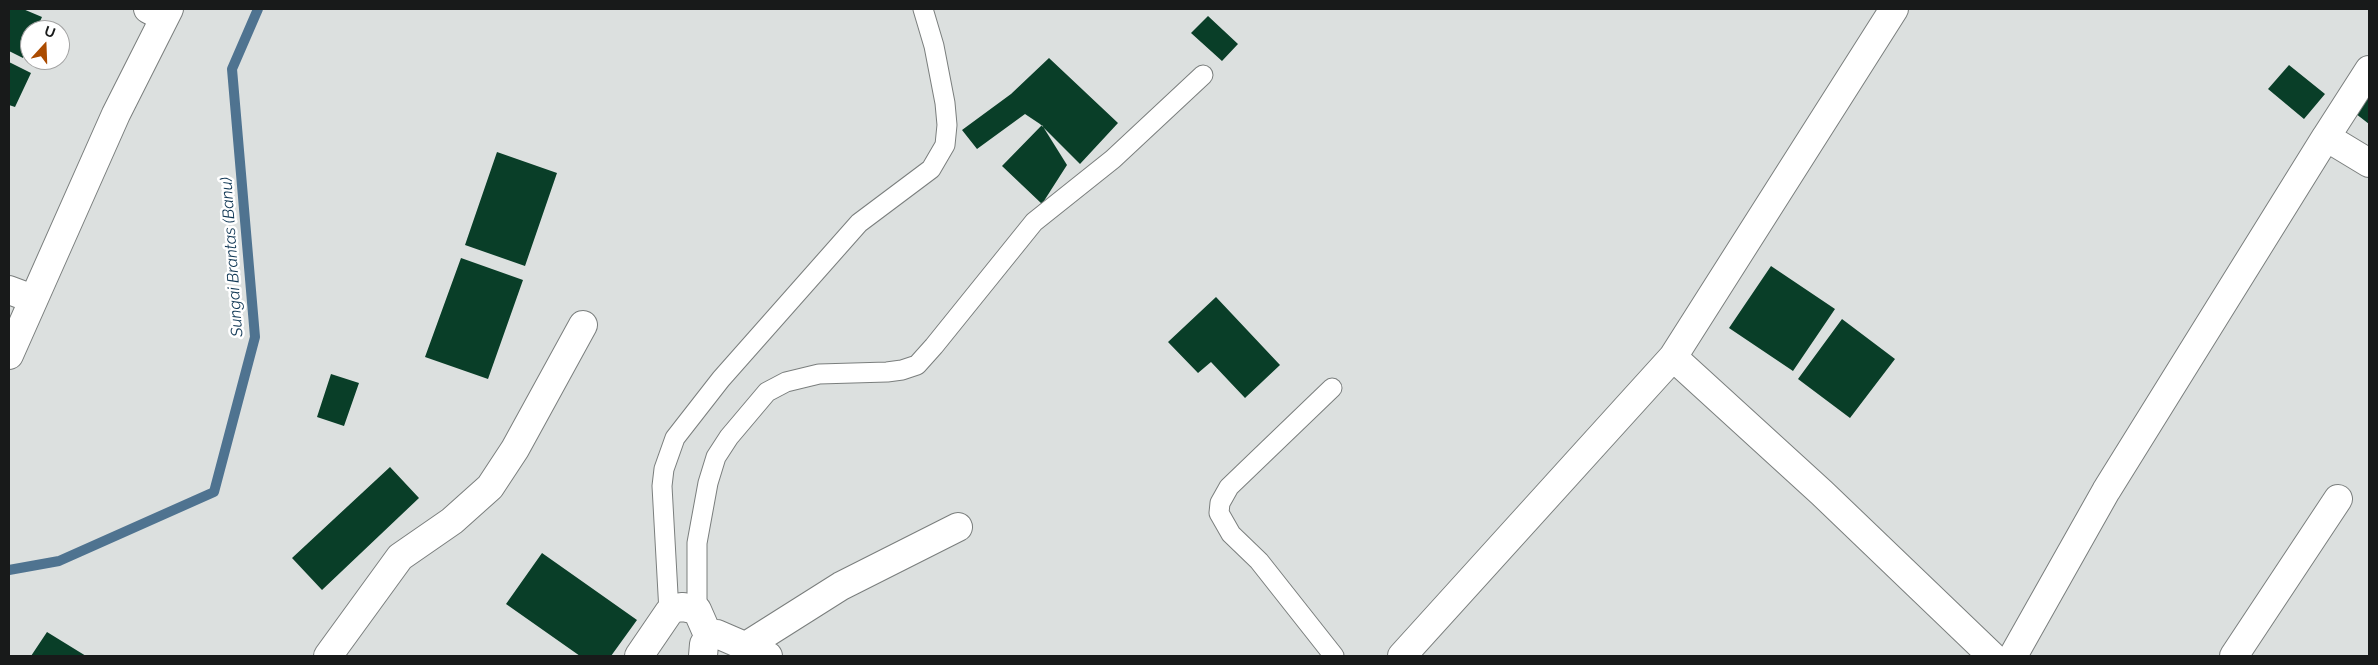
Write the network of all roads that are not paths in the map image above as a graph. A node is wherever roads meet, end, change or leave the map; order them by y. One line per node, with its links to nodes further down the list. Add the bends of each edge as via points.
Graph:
1 (923, 9): 16 (lane, via 945,103 945,145 931,169 859,223 721,379 675,438 664,469 662,486)
2 (1894, 9): 11 (street)
3 (160, 12): 8 (street, via 116,114)
4 (2369, 70): 6 (street)
5 (1202, 75): 15 (lane, via 1113,158 1034,222 917,365 887,372 819,374 786,382 768,392 729,437 716,458 697,543)
6 (2326, 137): 7 (street); 24 (street, via 2106,491)
7 (2369, 163)
8 (21, 294): 10 (street)
9 (584, 325): 19 (street, via 515,449 490,487 452,521 400,557)
10 (9, 355)
11 (1673, 357): 22 (street); 23 (street, via 1822,493)
12 (1332, 388): 21 (lane, via 1229,487 1220,503 1219,513 1231,534 1259,561)
13 (2338, 499): 25 (street)
14 (958, 527): 18 (street, via 842,586)
15 (697, 610): 16 (street, via 683,607); 17 (street)
16 (669, 612): 20 (street)
17 (706, 646): 18 (street, via 717,634)
18 (757, 651)
19 (328, 656)
20 (639, 656)
21 (1334, 656)
22 (1402, 656)
23 (1992, 656)
24 (2013, 656)
25 (2234, 656)

